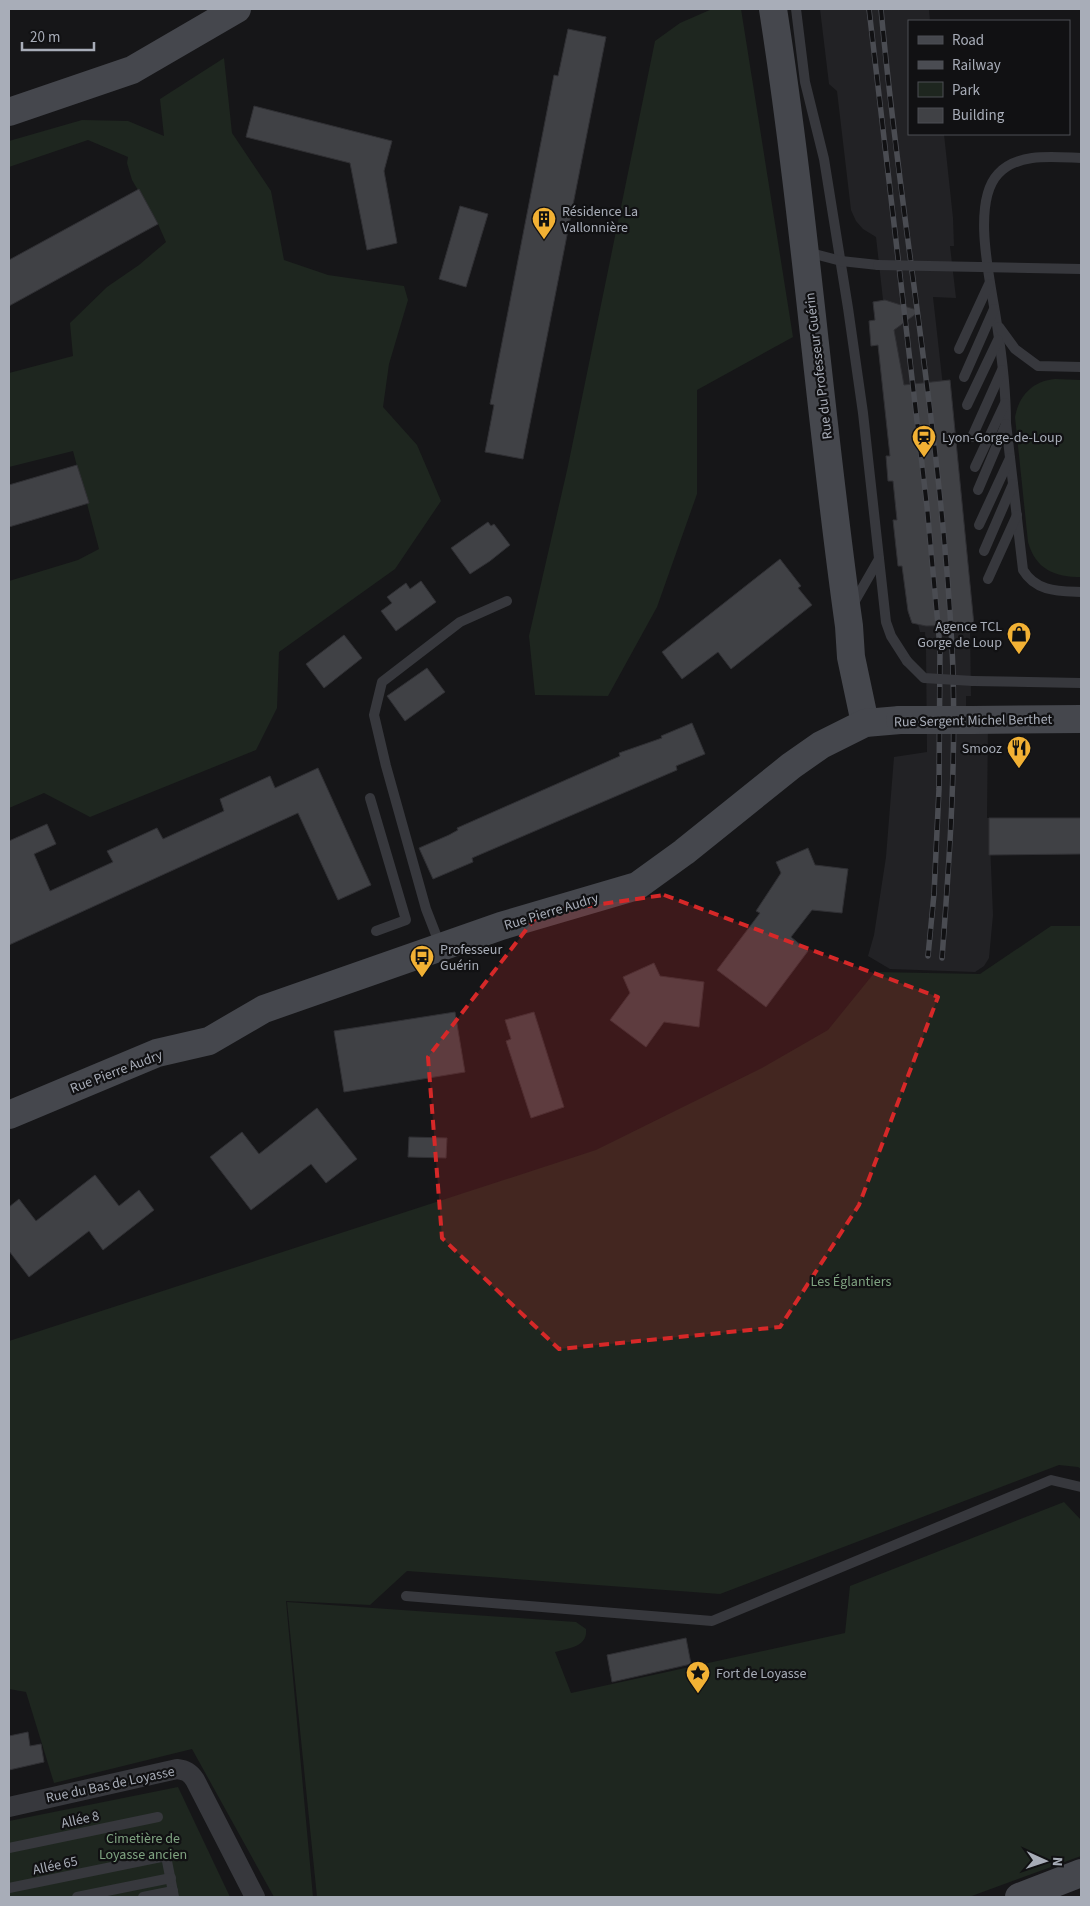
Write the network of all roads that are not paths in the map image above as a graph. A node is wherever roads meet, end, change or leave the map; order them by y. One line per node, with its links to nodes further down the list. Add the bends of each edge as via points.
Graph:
1 (236, 9): 4 (main road, via 132,70)
2 (773, 9): 6 (main road, Rue du Professeur Guérin)
3 (796, 9): 7 (lane, via 805,82 824,159)
4 (9, 112)
5 (1081, 158): 9 (lane, via 1025,160 1010,165 991,183 986,194 985,212)
6 (806, 252): 7 (lane); 32 (main road, Rue du Professeur Guérin)
7 (841, 261): 8 (lane, bridge); 28 (lane, via 863,413)
8 (1081, 269)
9 (990, 283): 10 (lane); 13 (lane)
10 (994, 309): 11 (lane); 16 (lane)
11 (997, 324): 12 (lane); 14 (lane, via 1015,349 1038,366)
12 (999, 339): 15 (lane); 18 (lane)
13 (959, 349)
14 (1081, 367)
15 (1002, 369): 17 (lane); 20 (lane)
16 (964, 377)
17 (1006, 400): 19 (lane); 22 (lane)
18 (967, 406)
19 (1006, 423): 21 (lane); 24 (lane)
20 (972, 437)
21 (1010, 457): 23 (lane); 26 (lane)
22 (975, 467)
23 (1013, 483): 25 (lane); 27 (lane)
24 (978, 490)
25 (1018, 514): 29 (lane); 30 (lane, via 1021,564 1026,576 1051,591)
26 (979, 525)
27 (984, 551)
28 (879, 559): 32 (lane); 33 (lane, bridge, via 886,622 891,636 924,678)
29 (988, 579)
30 (1081, 592)
31 (508, 601): 38 (lane, via 460,622 382,682 374,715)
32 (848, 614): 35 (main road, Rue du Professeur Guérin, via 851,657)
33 (1081, 683)
34 (1081, 719): 35 (main road, Rue Sergent Michel Berthet, bridge)
35 (865, 723): 38 (main road, Rue Pierre Audry, via 821,745 797,762 638,886)
36 (370, 798): 37 (lane, via 406,920)
37 (376, 931)
38 (440, 946): 39 (main road, Rue Pierre Audry, via 264,1008 209,1041 157,1054)
39 (9, 1115)
40 (1081, 1487): 41 (lane, via 1051,1480 712,1620)
41 (406, 1596)
42 (9, 1807): 51 (street, Rue du Bas de Loyasse, via 168,1770 184,1770 192,1774)
43 (158, 1817): 44 (lane, Allée 8)
44 (9, 1848)
45 (1081, 1873): 52 (main road)
46 (171, 1878): 47 (lane, Allée 65, via 166,1856); 48 (lane); 49 (lane)
47 (9, 1888)
48 (174, 1894): 50 (lane)
49 (77, 1897)
50 (144, 1897)
51 (255, 1897)
52 (1019, 1897)

